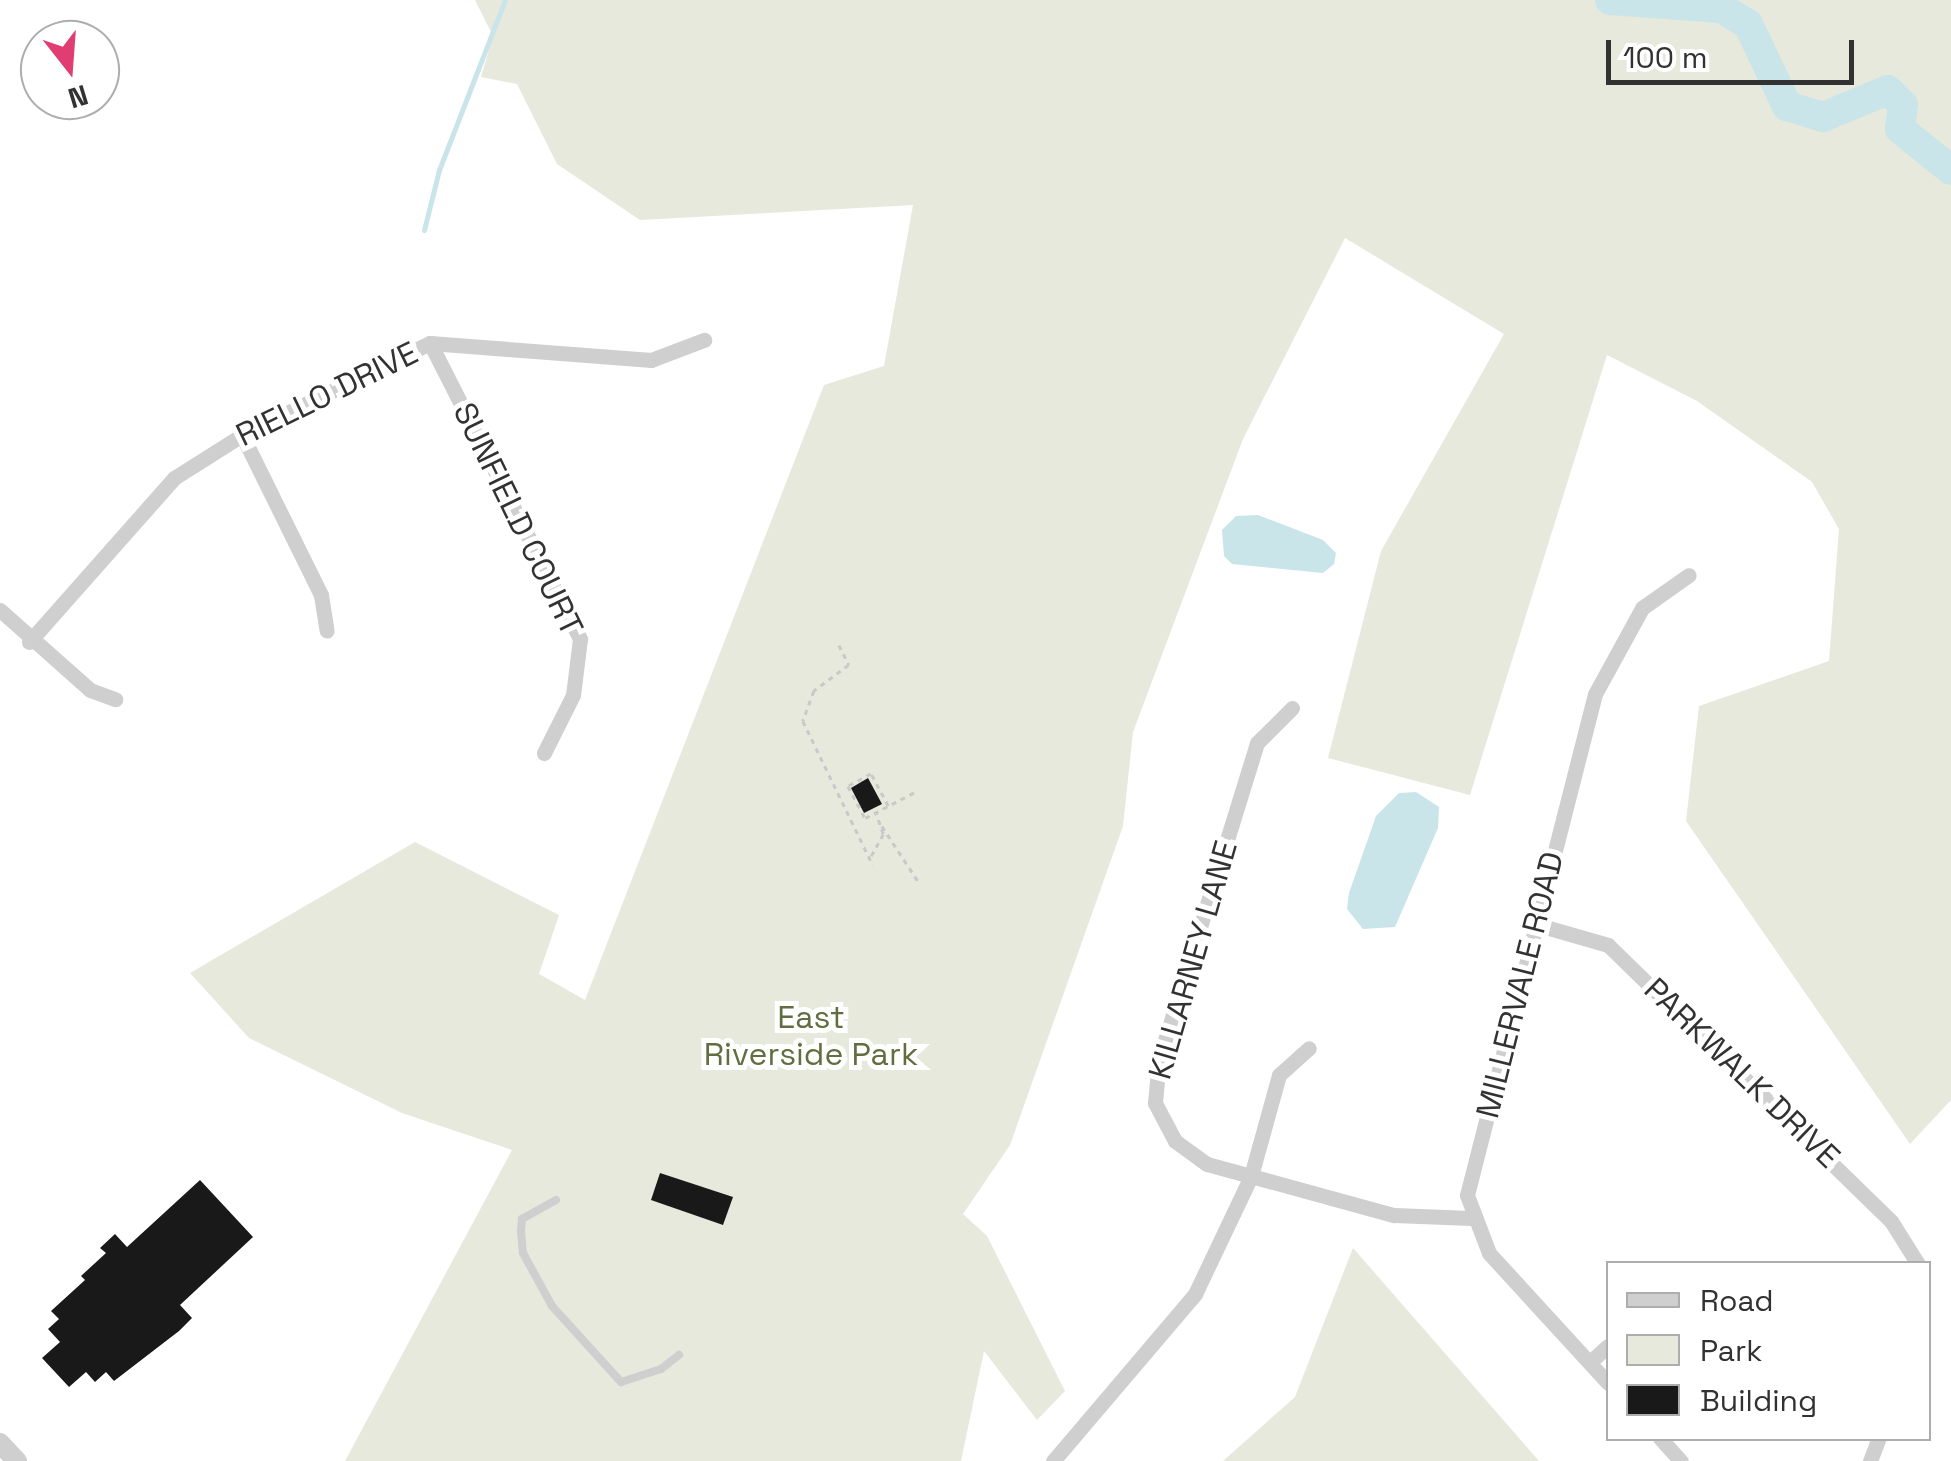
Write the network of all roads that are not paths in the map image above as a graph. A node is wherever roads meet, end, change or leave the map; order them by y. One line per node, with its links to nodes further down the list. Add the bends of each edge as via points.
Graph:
1 (704, 340): 2 (street, RIELLO DRIVE, via 651,360)
2 (430, 343): 3 (street, RIELLO DRIVE); 10 (street, SUNFIELD COURT, via 580,639 574,695)
3 (242, 435): 6 (street, via 321,595); 7 (street, RIELLO DRIVE, via 174,478)
4 (1689, 575): 11 (street, MILLERVALE ROAD, via 1642,608 1595,694)
5 (0, 610): 7 (street)
6 (326, 631)
7 (30, 642): 8 (street, via 90,690)
8 (115, 699)
9 (1292, 708): 13 (street, KILLARNEY LANE, via 1257,742 1155,1079 1156,1102 1174,1141 1207,1164)
10 (544, 753)
11 (1535, 924): 15 (street, MILLERVALE ROAD, via 1466,1195); 16 (street, PARKWALK DRIVE, via 1608,945 1891,1221)
12 (1310, 1048): 13 (street, via 1280,1075)
13 (1251, 1176): 15 (street, KILLARNEY LANE, via 1394,1215); 24 (street, via 1195,1294)
14 (556, 1200): 18 (lane, via 522,1218 521,1232 523,1253 552,1306 622,1382 661,1369)
15 (1472, 1218): 19 (street, MILLERVALE ROAD, via 1488,1253)
16 (1916, 1261)
17 (1606, 1348): 19 (street)
18 (679, 1354)
19 (1590, 1362): 20 (street, MILLERVALE ROAD)
20 (1606, 1381)
21 (1663, 1441): 25 (street)
22 (0, 1443): 23 (street)
23 (17, 1461)
24 (1053, 1461)
25 (1681, 1461)

